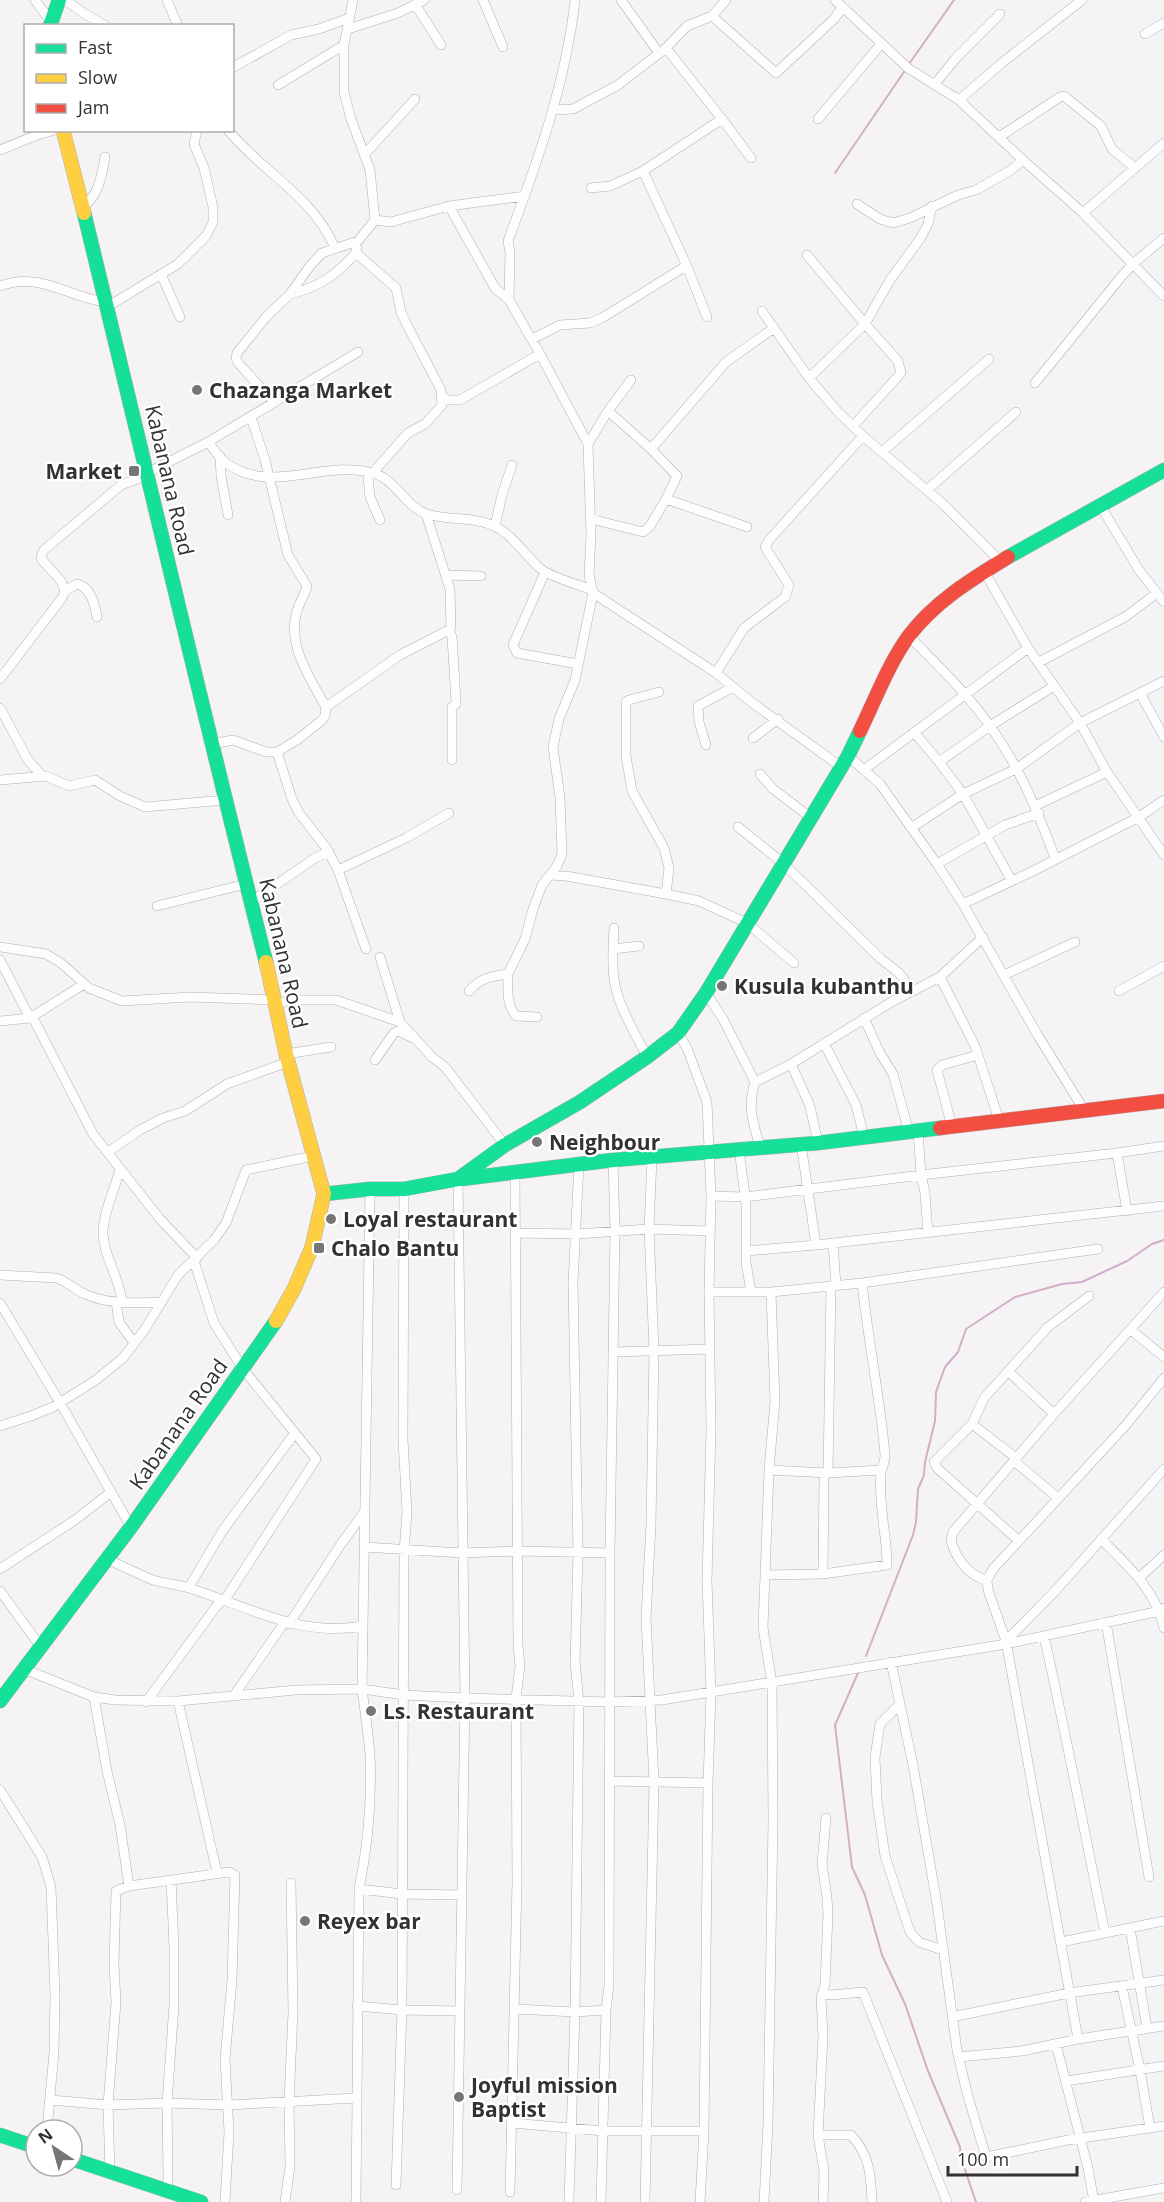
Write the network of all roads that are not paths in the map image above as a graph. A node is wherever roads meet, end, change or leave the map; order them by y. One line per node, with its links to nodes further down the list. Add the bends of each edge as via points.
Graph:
1 (35, 0): 19 (street)
2 (59, 0): 19 (street)
3 (65, 0): 20 (street)
4 (167, 0): 21 (street)
5 (353, 0): 17 (street)
6 (424, 0): 13 (street)
7 (483, 0): 27 (street)
8 (575, 0): 34 (street)
9 (621, 0): 28 (street)
10 (726, 0): 16 (street)
11 (835, 0): 14 (street)
12 (1082, 0): 33 (street)
13 (415, 4): 22 (street); 26 (street)
14 (842, 8): 16 (street, via 776,72); 24 (street)
15 (1000, 14): 30 (street)
16 (712, 16): 28 (street, via 687,26)
17 (349, 18): 22 (street); 29 (street, via 291,35)
18 (1164, 23): 23 (street)
19 (50, 24)
20 (102, 24)
21 (177, 24)
22 (348, 29): 25 (street)
23 (1145, 34)
24 (881, 44): 30 (street, via 908,68); 36 (street)
25 (344, 45): 31 (street); 44 (street, via 344,92)
26 (441, 45)
27 (503, 47)
28 (662, 50): 34 (street, via 605,93 573,109); 35 (street)
29 (234, 67)
30 (935, 84): 33 (street)
31 (278, 85)
32 (415, 99): 44 (street)
33 (959, 100): 41 (street)
34 (553, 110): 51 (street)
35 (722, 119): 46 (street); 49 (street)
36 (818, 119)
37 (48, 132): 43 (street)
38 (63, 132): 55 (street, Kabanana Road)
39 (197, 132): 65 (street, via 194,144 204,168 213,222 198,245)
40 (230, 132): 60 (street, via 314,212)
41 (999, 137): 47 (street); 48 (street, via 1064,96 1101,126 1112,148)
42 (1164, 143): 48 (street)
43 (0, 150)
44 (365, 154): 57 (street)
45 (105, 157): 55 (street, via 102,179 90,202)
46 (751, 158)
47 (1023, 160): 54 (street, via 989,184); 56 (street)
48 (1136, 168): 56 (street)
49 (643, 171): 50 (street, via 610,186); 64 (street)
50 (591, 188)
51 (525, 196): 53 (street); 69 (street, via 508,241)
52 (858, 204): 54 (street, via 893,223)
53 (449, 206): 57 (street, via 391,222); 69 (street, via 495,288)
54 (932, 206): 74 (street, via 920,239)
55 (82, 207): 70 (street, Kabanana Road)
56 (1083, 213): 63 (street)
57 (375, 220): 59 (street)
58 (1164, 238): 63 (street)
59 (358, 241): 60 (street); 61 (street)
60 (335, 248): 67 (street, via 322,253)
61 (356, 253): 67 (street, via 313,289); 83 (street, via 396,288 401,312)
62 (807, 255): 74 (street)
63 (1134, 263): 68 (street); 82 (street)
64 (686, 266): 73 (street); 76 (street, via 602,318 560,326)
65 (162, 274): 70 (street); 72 (street)
66 (0, 286): 70 (street, via 37,282)
67 (290, 294): 84 (street, via 236,358)
68 (1164, 296)
69 (509, 300): 76 (street)
70 (106, 304): 98 (street, Kabanana Road)
71 (762, 311): 75 (street)
72 (180, 317)
73 (707, 317)
74 (864, 324): 80 (street); 88 (street, via 898,361 901,373)
75 (774, 328): 80 (street); 92 (street, via 726,362)
76 (532, 339): 78 (street)
77 (358, 352): 84 (street)
78 (540, 354): 83 (street, via 460,400 447,400); 91 (street)
79 (989, 359): 93 (street)
80 (809, 378): 88 (street)
81 (631, 380): 85 (street)
82 (1035, 383)
83 (442, 395): 97 (street, via 442,405 431,418 408,433)
84 (274, 402): 87 (street)
85 (608, 411): 91 (street); 92 (street)
86 (1016, 412): 100 (street)
87 (251, 417): 90 (street); 99 (street)
88 (854, 425): 89 (street)
89 (863, 436): 93 (street); 124 (street, via 769,540 765,547 789,585 785,597 744,628)
90 (208, 442): 94 (street); 98 (street)
91 (588, 444): 105 (street)
92 (651, 449): 101 (street, via 677,476)
93 (882, 452): 100 (street)
94 (220, 456): 99 (street, via 250,475); 104 (street)
95 (512, 465): 107 (street)
96 (1164, 470): 102 (street)
97 (374, 473): 99 (street, via 345,469); 103 (street, via 388,480); 106 (street, via 368,478 368,485)
98 (148, 474): 114 (street, via 121,485 44,550 42,560); 140 (street, Kabanana Road)
99 (269, 478): 132 (street, via 288,555 307,586 295,623 300,662)
100 (927, 490): 109 (street)
101 (666, 499): 105 (street, via 643,532); 108 (street)
102 (1100, 505): 109 (street); 116 (street)
103 (426, 514): 107 (street); 112 (street)
104 (228, 515)
105 (591, 519): 115 (street, via 589,574)
106 (380, 520)
107 (495, 526): 110 (street)
108 (747, 527)
109 (1001, 562): 111 (street)
110 (545, 572): 115 (street); 123 (street, via 513,645 514,651)
111 (984, 572): 120 (street, via 946,598); 121 (street)
112 (447, 575): 113 (street); 119 (street, via 452,597)
113 (481, 576)
114 (65, 591): 118 (street, via 82,585 94,602); 125 (street)
115 (593, 592): 123 (street); 124 (street)
116 (1157, 593): 117 (street); 122 (street, via 1125,617)
117 (1164, 602)
118 (97, 617)
119 (449, 630): 132 (street, via 400,655); 143 (street, via 456,701 452,707)
120 (909, 636): 131 (street); 144 (street)
121 (1028, 648): 122 (street); 131 (street)
122 (1039, 662): 127 (street)
123 (578, 664): 168 (street, via 554,741 562,846 560,860)
124 (716, 674): 128 (street)
125 (0, 679)
126 (1164, 681): 130 (street)
127 (1054, 686): 135 (street); 136 (street)
128 (733, 687): 134 (street); 141 (street, via 698,706)
129 (659, 692): 171 (street, via 626,702 625,739 632,791 664,848 669,868)
130 (1140, 693): 135 (street); 138 (street)
131 (965, 694): 136 (street); 137 (street)
132 (326, 707): 142 (street, via 321,721)
133 (0, 709): 150 (street, via 28,760)
134 (778, 719): 139 (street); 144 (street)
135 (1080, 723): 147 (street); 148 (street)
136 (990, 726): 145 (street); 147 (street)
137 (914, 732): 145 (street); 146 (street)
138 (1164, 736)
139 (753, 738)
140 (211, 744): 142 (street, via 233,740); 153 (street, Kabanana Road)
141 (706, 745)
142 (276, 752): 162 (street, via 299,813)
143 (452, 760)
144 (844, 761): 146 (street); 157 (street)
145 (939, 762): 152 (street)
146 (865, 769): 160 (street)
147 (1016, 769): 152 (street); 155 (street)
148 (1107, 772): 155 (street); 158 (street)
149 (760, 774): 157 (street, via 773,789)
150 (42, 776): 151 (street); 153 (street, via 69,786 95,780 145,807)
151 (0, 780)
152 (963, 794): 160 (street); 161 (street)
153 (225, 800): 170 (street, Kabanana Road)
154 (1164, 800): 158 (street)
155 (1037, 809): 161 (street); 164 (street)
156 (449, 813): 167 (street)
157 (810, 816): 165 (street)
158 (1138, 817): 163 (street); 164 (street)
159 (738, 828): 165 (street)
160 (911, 828): 166 (street)
161 (986, 835): 166 (street); 169 (street)
162 (329, 852): 167 (street); 172 (street)
163 (1164, 855)
164 (1055, 858): 169 (street)
165 (783, 863): 175 (street); 192 (street, via 898,972)
166 (937, 864): 173 (street)
167 (338, 870): 181 (street)
168 (550, 875): 171 (street); 187 (street, via 536,898 525,939)
169 (1012, 881): 173 (street)
170 (246, 884): 172 (street, Kabanana Road); 174 (street)
171 (666, 894): 175 (street, via 699,901)
172 (251, 902): 195 (street, Kabanana Road)
173 (963, 904): 177 (street)
174 (157, 906)
175 (747, 923): 185 (street); 194 (street)
176 (614, 928): 182 (street)
177 (983, 937): 188 (street); 189 (street)
178 (1075, 942): 188 (street)
179 (639, 946): 182 (street)
180 (0, 947): 190 (street, via 46,954)
181 (366, 949)
182 (613, 949): 206 (street, via 616,991)
183 (380, 957): 200 (street)
184 (0, 960): 196 (street)
185 (794, 963)
186 (1164, 966): 193 (street)
187 (508, 974): 191 (street, via 477,981); 197 (street, via 512,1012 516,1016)
188 (1004, 975): 212 (street)
189 (940, 976): 192 (street); 205 (street)
190 (84, 984): 195 (street, via 130,1002 190,997); 196 (street)
191 (469, 991)
192 (913, 991): 198 (street)
193 (1119, 991)
194 (706, 993): 201 (street); 210 (street)
195 (276, 1002): 200 (street, via 336,1000); 207 (street, Kabanana Road)
196 (31, 1017): 199 (street); 223 (street, via 93,1134)
197 (537, 1017)
198 (864, 1018): 203 (street); 215 (street, via 893,1074)
199 (0, 1021)
200 (400, 1022): 202 (street)
201 (678, 1033): 206 (street); 224 (street, via 707,1102)
202 (413, 1038): 208 (street, via 394,1033); 219 (street, via 445,1067)
203 (824, 1043): 209 (street); 216 (street, via 856,1105)
204 (331, 1047): 207 (street)
205 (978, 1055): 213 (street); 214 (street, via 937,1070)
206 (648, 1057): 219 (street)
207 (287, 1058): 223 (street, via 226,1084 185,1111 140,1130); 226 (street, Kabanana Road)
208 (375, 1060)
209 (791, 1064): 210 (street); 217 (street, via 810,1106)
210 (755, 1083): 221 (street, via 750,1112)
211 (1164, 1101): 212 (street)
212 (1084, 1110): 213 (street)
213 (999, 1120): 214 (street)
214 (952, 1127): 215 (street)
215 (913, 1131): 216 (street); 232 (street)
216 (864, 1137): 217 (street)
217 (818, 1143): 218 (street)
218 (801, 1144): 221 (street); 234 (street)
219 (505, 1145): 233 (street)
220 (1164, 1146): 225 (street)
221 (760, 1147): 222 (street)
222 (739, 1149): 224 (street); 239 (street)
223 (108, 1152): 230 (street)
224 (709, 1152): 227 (street); 238 (street)
225 (1117, 1152): 232 (street); 241 (street)
226 (313, 1156): 237 (street, Kabanana Road); 252 (street, via 246,1170 226,1223)
227 (652, 1158): 228 (street); 242 (street)
228 (613, 1160): 229 (street); 243 (street)
229 (579, 1164): 231 (street); 247 (street)
230 (120, 1170): 252 (street); 261 (street, via 103,1234 119,1282)
231 (515, 1172): 233 (street); 245 (street)
232 (921, 1175): 234 (street); 246 (street)
233 (458, 1179): 235 (street); 293 (street)
234 (808, 1188): 239 (street); 249 (street)
235 (404, 1189): 236 (street); 291 (street)
236 (370, 1190): 237 (street); 286 (street)
237 (324, 1194): 270 (street, Kabanana Road, via 312,1247 298,1281)
238 (711, 1197): 239 (street); 244 (street)
239 (745, 1197): 251 (street)
240 (1164, 1206): 241 (street)
241 (1127, 1211): 246 (street)
242 (649, 1229): 243 (street); 244 (street); 267 (street)
243 (615, 1230): 247 (street); 268 (street)
244 (710, 1231): 256 (street)
245 (517, 1233): 247 (street); 292 (street)
246 (927, 1233): 248 (street)
247 (577, 1234): 294 (street, via 573,1283)
248 (833, 1243): 249 (street); 255 (street)
249 (816, 1245): 251 (street)
250 (1098, 1249): 254 (street)
251 (746, 1251): 257 (street)
252 (195, 1260): 262 (street, via 178,1275); 270 (street, via 214,1323)
253 (0, 1275): 261 (street, via 56,1278 88,1296)
254 (862, 1283): 255 (street); 281 (street, via 880,1401 885,1455)
255 (834, 1286): 258 (street); 282 (street)
256 (709, 1292): 257 (street); 266 (street)
257 (751, 1292): 258 (street)
258 (771, 1292): 280 (street, via 775,1401)
259 (1164, 1292): 264 (street)
260 (1089, 1296): 271 (street, via 1048,1327)
261 (119, 1302): 262 (street); 265 (street, via 119,1322)
262 (162, 1302): 265 (street)
263 (0, 1303): 273 (street)
264 (1131, 1330): 269 (street); 274 (street)
265 (134, 1343): 273 (street, via 123,1358 96,1380)
266 (710, 1349): 267 (street); 318 (street, via 707,1581)
267 (654, 1350): 268 (street); 324 (street, via 646,1618)
268 (614, 1352): 295 (street)
269 (1164, 1357)
270 (243, 1369): 277 (street); 287 (street, Kabanana Road)
271 (1008, 1371): 274 (street); 275 (street, via 984,1398)
272 (1164, 1378): 284 (street)
273 (59, 1401): 276 (street); 283 (street)
274 (1054, 1414): 278 (street)
275 (972, 1424): 278 (street); 285 (street, via 934,1462)
276 (0, 1426)
277 (295, 1433): 303 (street, via 223,1530); 305 (street, via 316,1459)
278 (1015, 1459): 284 (street); 285 (street)
279 (1164, 1469): 288 (street)
280 (769, 1470): 282 (street); 300 (street)
281 (881, 1470): 282 (street); 299 (street, via 887,1565)
282 (828, 1473): 299 (street, via 824,1476)
283 (111, 1492): 287 (street); 298 (street)
284 (1058, 1498): 289 (street)
285 (976, 1503): 289 (street); 302 (street, via 951,1540 970,1574)
286 (366, 1511): 290 (street); 308 (street)
287 (131, 1527): 297 (street, Kabanana Road)
288 (1101, 1539): 301 (street); 312 (street)
289 (1019, 1541): 302 (street)
290 (364, 1547): 291 (street); 309 (street)
291 (404, 1551): 293 (street); 320 (street)
292 (519, 1551): 293 (street); 294 (street); 323 (street, via 520,1666)
293 (462, 1553): 322 (street)
294 (578, 1553): 295 (street); 328 (street, via 575,1662)
295 (610, 1553): 329 (street)
296 (1164, 1555): 301 (street)
297 (107, 1559): 303 (street, via 155,1581); 313 (street, Kabanana Road)
298 (0, 1569)
299 (823, 1574): 300 (street)
300 (765, 1575): 316 (street, via 763,1628)
301 (1139, 1578): 306 (street)
302 (987, 1580): 312 (street)
303 (189, 1587): 305 (street)
304 (0, 1591): 313 (street)
305 (223, 1601): 308 (street); 327 (street)
306 (1162, 1609): 307 (street); 310 (street)
307 (1106, 1622): 311 (street); 337 (street)
308 (287, 1623): 309 (street, via 346,1629); 319 (street)
309 (363, 1626): 317 (street)
310 (1164, 1628)
311 (1044, 1636): 312 (street); 346 (street)
312 (1006, 1643): 314 (street); 347 (street)
313 (41, 1647): 315 (street, Kabanana Road)
314 (891, 1662): 316 (street); 330 (street)
315 (24, 1669): 321 (street); 325 (street, Kabanana Road)
316 (772, 1683): 318 (street); 404 (street, via 773,1821)
317 (362, 1689): 319 (street); 320 (street); 341 (street, via 370,1774 366,1852)
318 (711, 1693): 324 (street); 333 (street)
319 (235, 1694): 326 (street)
320 (404, 1695): 322 (street); 342 (street)
321 (94, 1697): 327 (street); 340 (street)
322 (465, 1698): 323 (street); 343 (street)
323 (516, 1698): 328 (street); 355 (street)
324 (650, 1700): 329 (street); 332 (street)
325 (0, 1701)
326 (178, 1701): 327 (street); 336 (street)
327 (146, 1702)
328 (579, 1702): 329 (street); 359 (street)
329 (610, 1702): 331 (street)
330 (900, 1704): 348 (street); 348 (street, via 880,1724 875,1758 885,1856 910,1932 919,1942)
331 (610, 1781): 332 (street); 357 (street)
332 (654, 1782): 333 (street); 383 (street)
333 (708, 1783): 382 (street)
334 (0, 1790): 371 (street, via 42,1857 51,1887 55,1995)
335 (826, 1818): 353 (street, via 822,1864 828,1914)
336 (217, 1873): 338 (street); 375 (street, via 235,1875 225,2059)
337 (1149, 1877)
338 (171, 1880): 340 (street); 373 (street, via 174,2005)
339 (291, 1883): 372 (street, via 293,2012)
340 (129, 1886): 374 (street, via 116,1892 116,2002)
341 (359, 1889): 342 (street); 354 (street)
342 (402, 1894): 343 (street); 356 (street)
343 (462, 1895): 358 (street)
344 (1164, 1922): 345 (street)
345 (1130, 1928): 346 (street); 350 (street)
346 (1105, 1933): 347 (street)
347 (1061, 1942): 352 (street)
348 (943, 1950): 360 (street)
349 (1164, 1980): 350 (street)
350 (1141, 1984): 351 (street); 362 (street)
351 (1122, 1987): 352 (street); 363 (street)
352 (1069, 1993): 360 (street); 364 (street)
353 (822, 1994): 385 (street); 407 (street, via 863,1992)
354 (357, 2006): 356 (street); 370 (street)
355 (515, 2009): 359 (street); 377 (street)
356 (402, 2010): 358 (street); 390 (street)
357 (606, 2010): 359 (street); 381 (street)
358 (460, 2011): 393 (street)
359 (575, 2012): 380 (street)
360 (952, 2017): 366 (street)
361 (1164, 2026): 362 (street)
362 (1147, 2028): 363 (street)
363 (1132, 2031): 364 (street); 368 (street)
364 (1077, 2039): 365 (street)
365 (1056, 2044): 366 (street); 369 (street)
366 (959, 2057): 386 (street, via 986,2157)
367 (1164, 2066): 368 (street)
368 (1140, 2070): 369 (street); 379 (street)
369 (1066, 2081): 386 (street)
370 (356, 2098): 372 (street); 400 (street)
371 (51, 2100): 374 (street); 376 (street)
372 (289, 2102): 375 (street); 399 (street, via 290,2166)
373 (166, 2103): 374 (street); 375 (street); 392 (street)
374 (108, 2105): 389 (street)
375 (228, 2105): 398 (street)
376 (49, 2118)
377 (512, 2123): 380 (street); 394 (street)
378 (1164, 2126): 379 (street)
379 (1150, 2128): 386 (street)
380 (572, 2129): 381 (street); 395 (street)
381 (604, 2131): 383 (street); 401 (street)
382 (704, 2131): 383 (street); 403 (street)
383 (646, 2132): 402 (street)
384 (0, 2134): 387 (street)
385 (818, 2135): 405 (street, via 824,2171); 406 (street, via 851,2135 863,2148 871,2177)
386 (1080, 2138): 396 (street)
387 (24, 2143)
388 (84, 2163): 389 (street)
389 (110, 2173): 392 (street)
390 (396, 2185)
391 (1164, 2188): 396 (street)
392 (167, 2190): 397 (street)
393 (457, 2190)
394 (510, 2192)
395 (569, 2200)
396 (1091, 2201)
397 (201, 2202)
398 (225, 2202)
399 (285, 2202)
400 (356, 2202)
401 (600, 2202)
402 (645, 2202)
403 (700, 2202)
404 (764, 2202)
405 (822, 2202)
406 (872, 2202)
407 (947, 2202)

